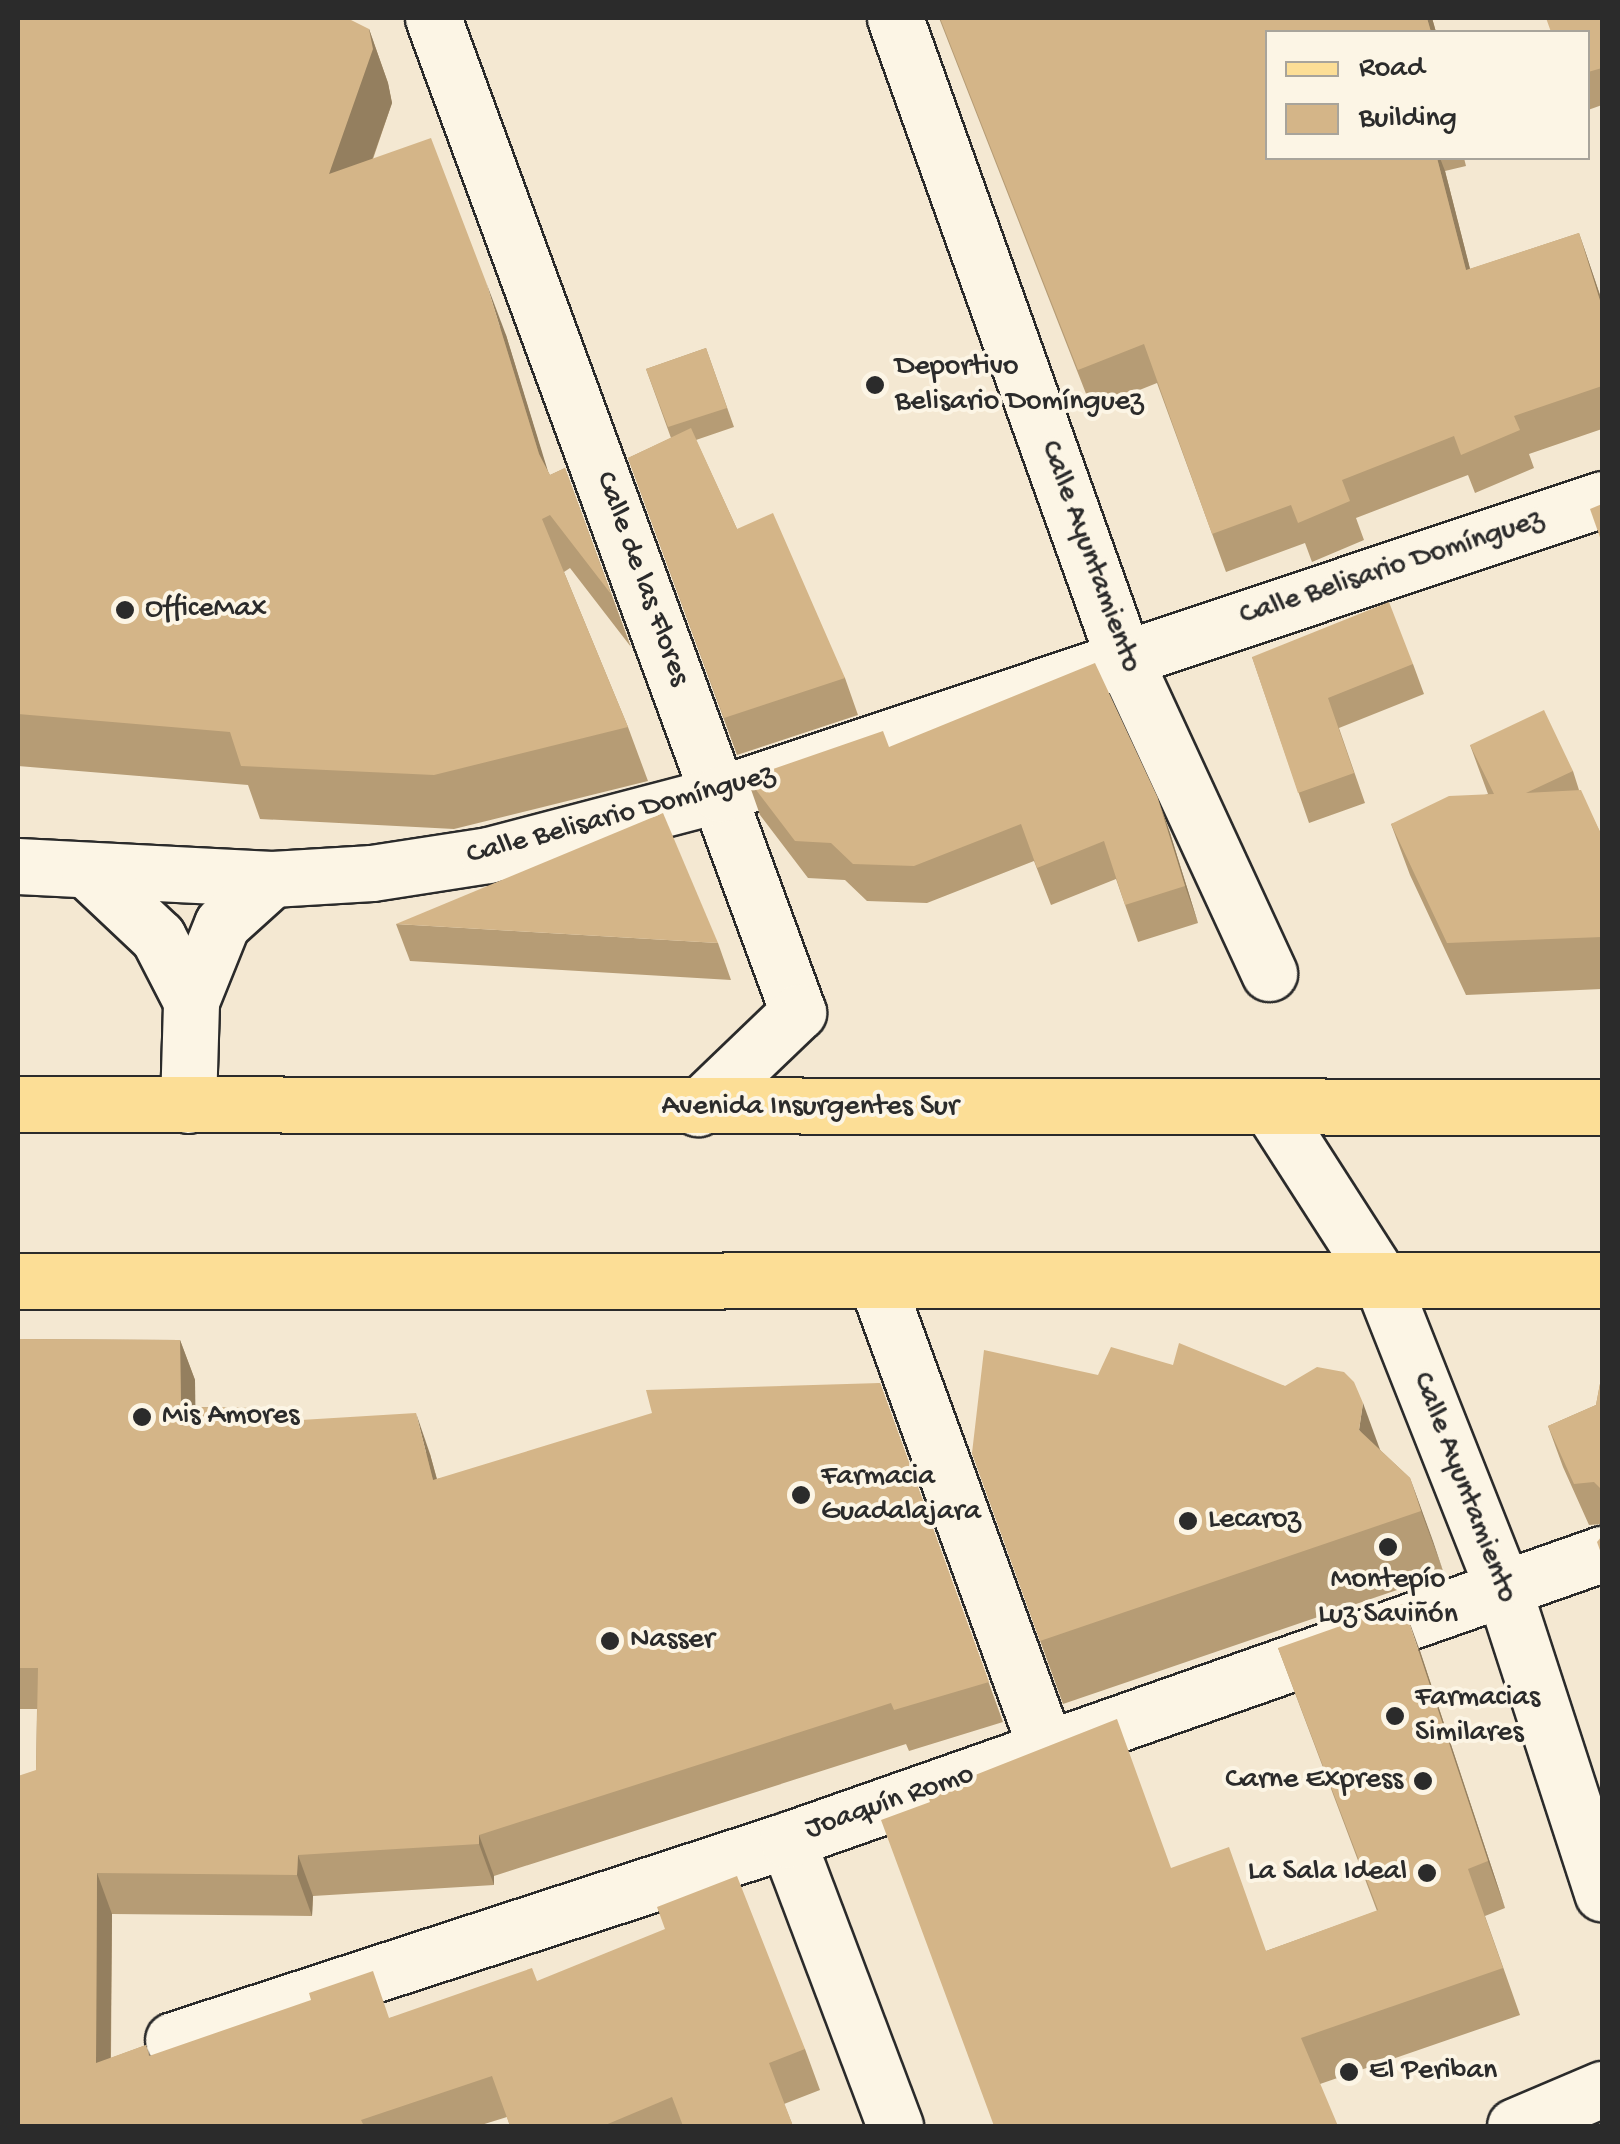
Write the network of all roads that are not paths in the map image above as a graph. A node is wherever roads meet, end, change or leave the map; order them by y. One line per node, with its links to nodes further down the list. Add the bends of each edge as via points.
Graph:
1 (433, 18): 5 (street, Calle de las Flores)
2 (895, 18): 4 (street, Calle Ayuntamiento)
3 (1602, 500): 4 (street, Calle Belisario Domínguez)
4 (1124, 659): 5 (street, Calle Belisario Domínguez); 9 (street, Calle Ayuntamiento)
5 (720, 794): 8 (street, Calle Belisario Domínguez, via 488,855 372,874); 14 (street, Calle de las Flores, via 798,1012)
6 (18, 866): 7 (street, Calle Belisario Domínguez)
7 (89, 872): 8 (street, Calle Belisario Domínguez); 10 (street, via 158,936)
8 (272, 879): 10 (street, via 222,924)
9 (1268, 973)
10 (190, 1001): 12 (street)
11 (18, 1104): 12 (main road, Avenida Insurgentes Sur)
12 (188, 1105): 14 (main road, Avenida Insurgentes Sur)
13 (1270, 1107): 14 (main road, Avenida Insurgentes Sur); 15 (main road, Avenida Insurgentes Sur); 16 (street, Calle Ayuntamiento)
14 (698, 1108)
15 (1602, 1108)
16 (1381, 1280): 17 (main road); 19 (main road); 21 (street, Calle Ayuntamiento)
17 (1602, 1280)
18 (18, 1281): 19 (main road)
19 (876, 1281): 22 (street)
20 (1602, 1554): 21 (street, Joaquín Romo)
21 (1504, 1591): 22 (street, Joaquín Romo); 24 (street, Calle Ayuntamiento)
22 (1046, 1748): 23 (street, Joaquín Romo)
23 (787, 1840): 25 (street, Joaquín Romo); 27 (street)
24 (1602, 1893)
25 (173, 2040)
26 (1602, 2089): 28 (street)
27 (895, 2126)
28 (1515, 2126)

